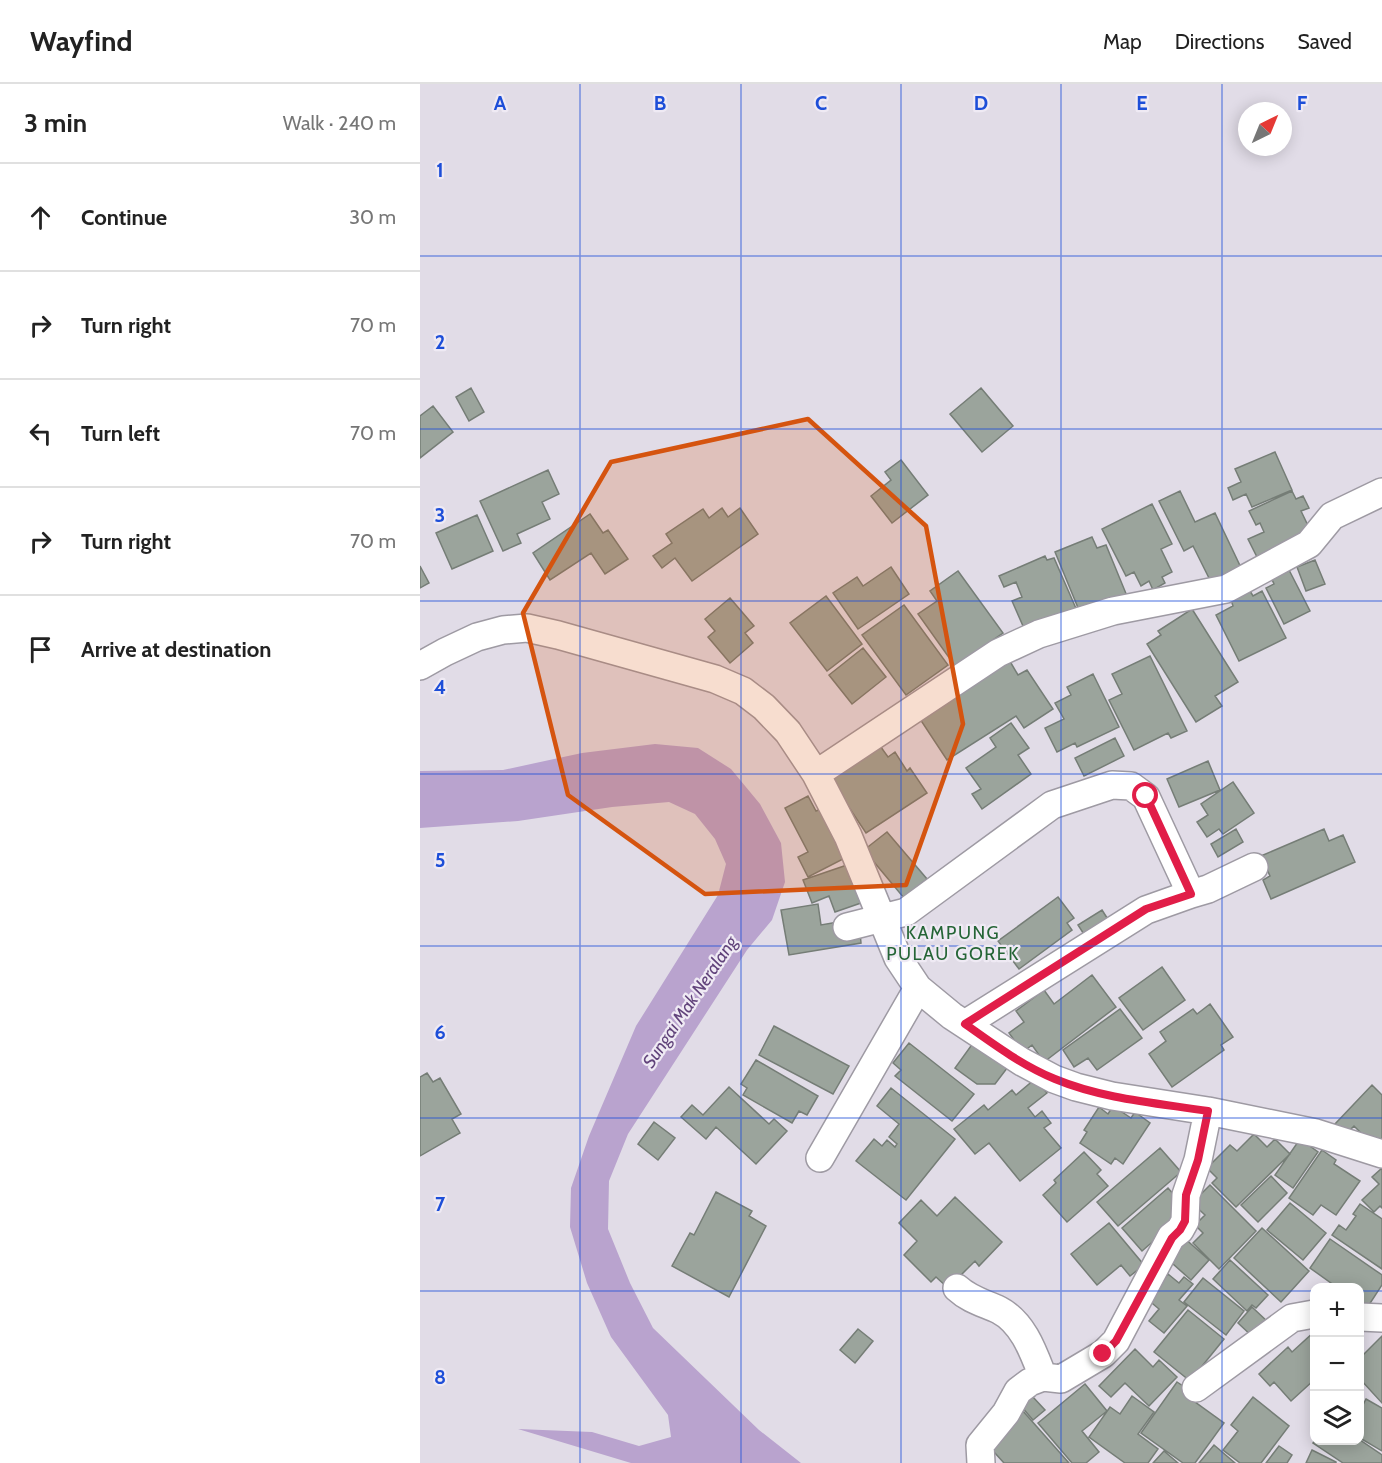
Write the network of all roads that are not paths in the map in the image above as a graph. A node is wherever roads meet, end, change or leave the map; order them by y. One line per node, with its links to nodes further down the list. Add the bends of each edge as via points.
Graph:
1 (1382, 492): 3 (street, via 1332,516 1309,544 1226,589 1113,610 1039,634 998,653)
2 (420, 666): 3 (street, via 477,637 503,630 527,628 569,638 743,690 788,732)
3 (816, 774): 6 (street, via 848,836)
4 (1254, 867): 5 (street)
5 (1191, 894): 6 (street, via 1146,796 1131,786 1112,785 1052,805 906,912); 9 (street, via 1146,909)
6 (881, 919): 7 (street); 8 (street, via 898,958)
7 (847, 927)
8 (918, 988): 9 (street); 12 (street)
9 (965, 1024): 10 (street, via 1022,1062 1065,1083 1112,1096)
10 (1208, 1111): 11 (street, via 1316,1133); 17 (street, via 1186,1195 1185,1221 1116,1341 1103,1354 1061,1380)
11 (1382, 1154)
12 (819, 1158)
13 (957, 1288): 17 (street, via 1011,1319 1032,1348)
14 (1310, 1315): 18 (street, via 1292,1318)
15 (1364, 1317): 16 (street)
16 (1382, 1318)
17 (1043, 1377): 19 (street, via 1017,1391 1006,1413 980,1445)
18 (1196, 1388)
19 (981, 1463)

